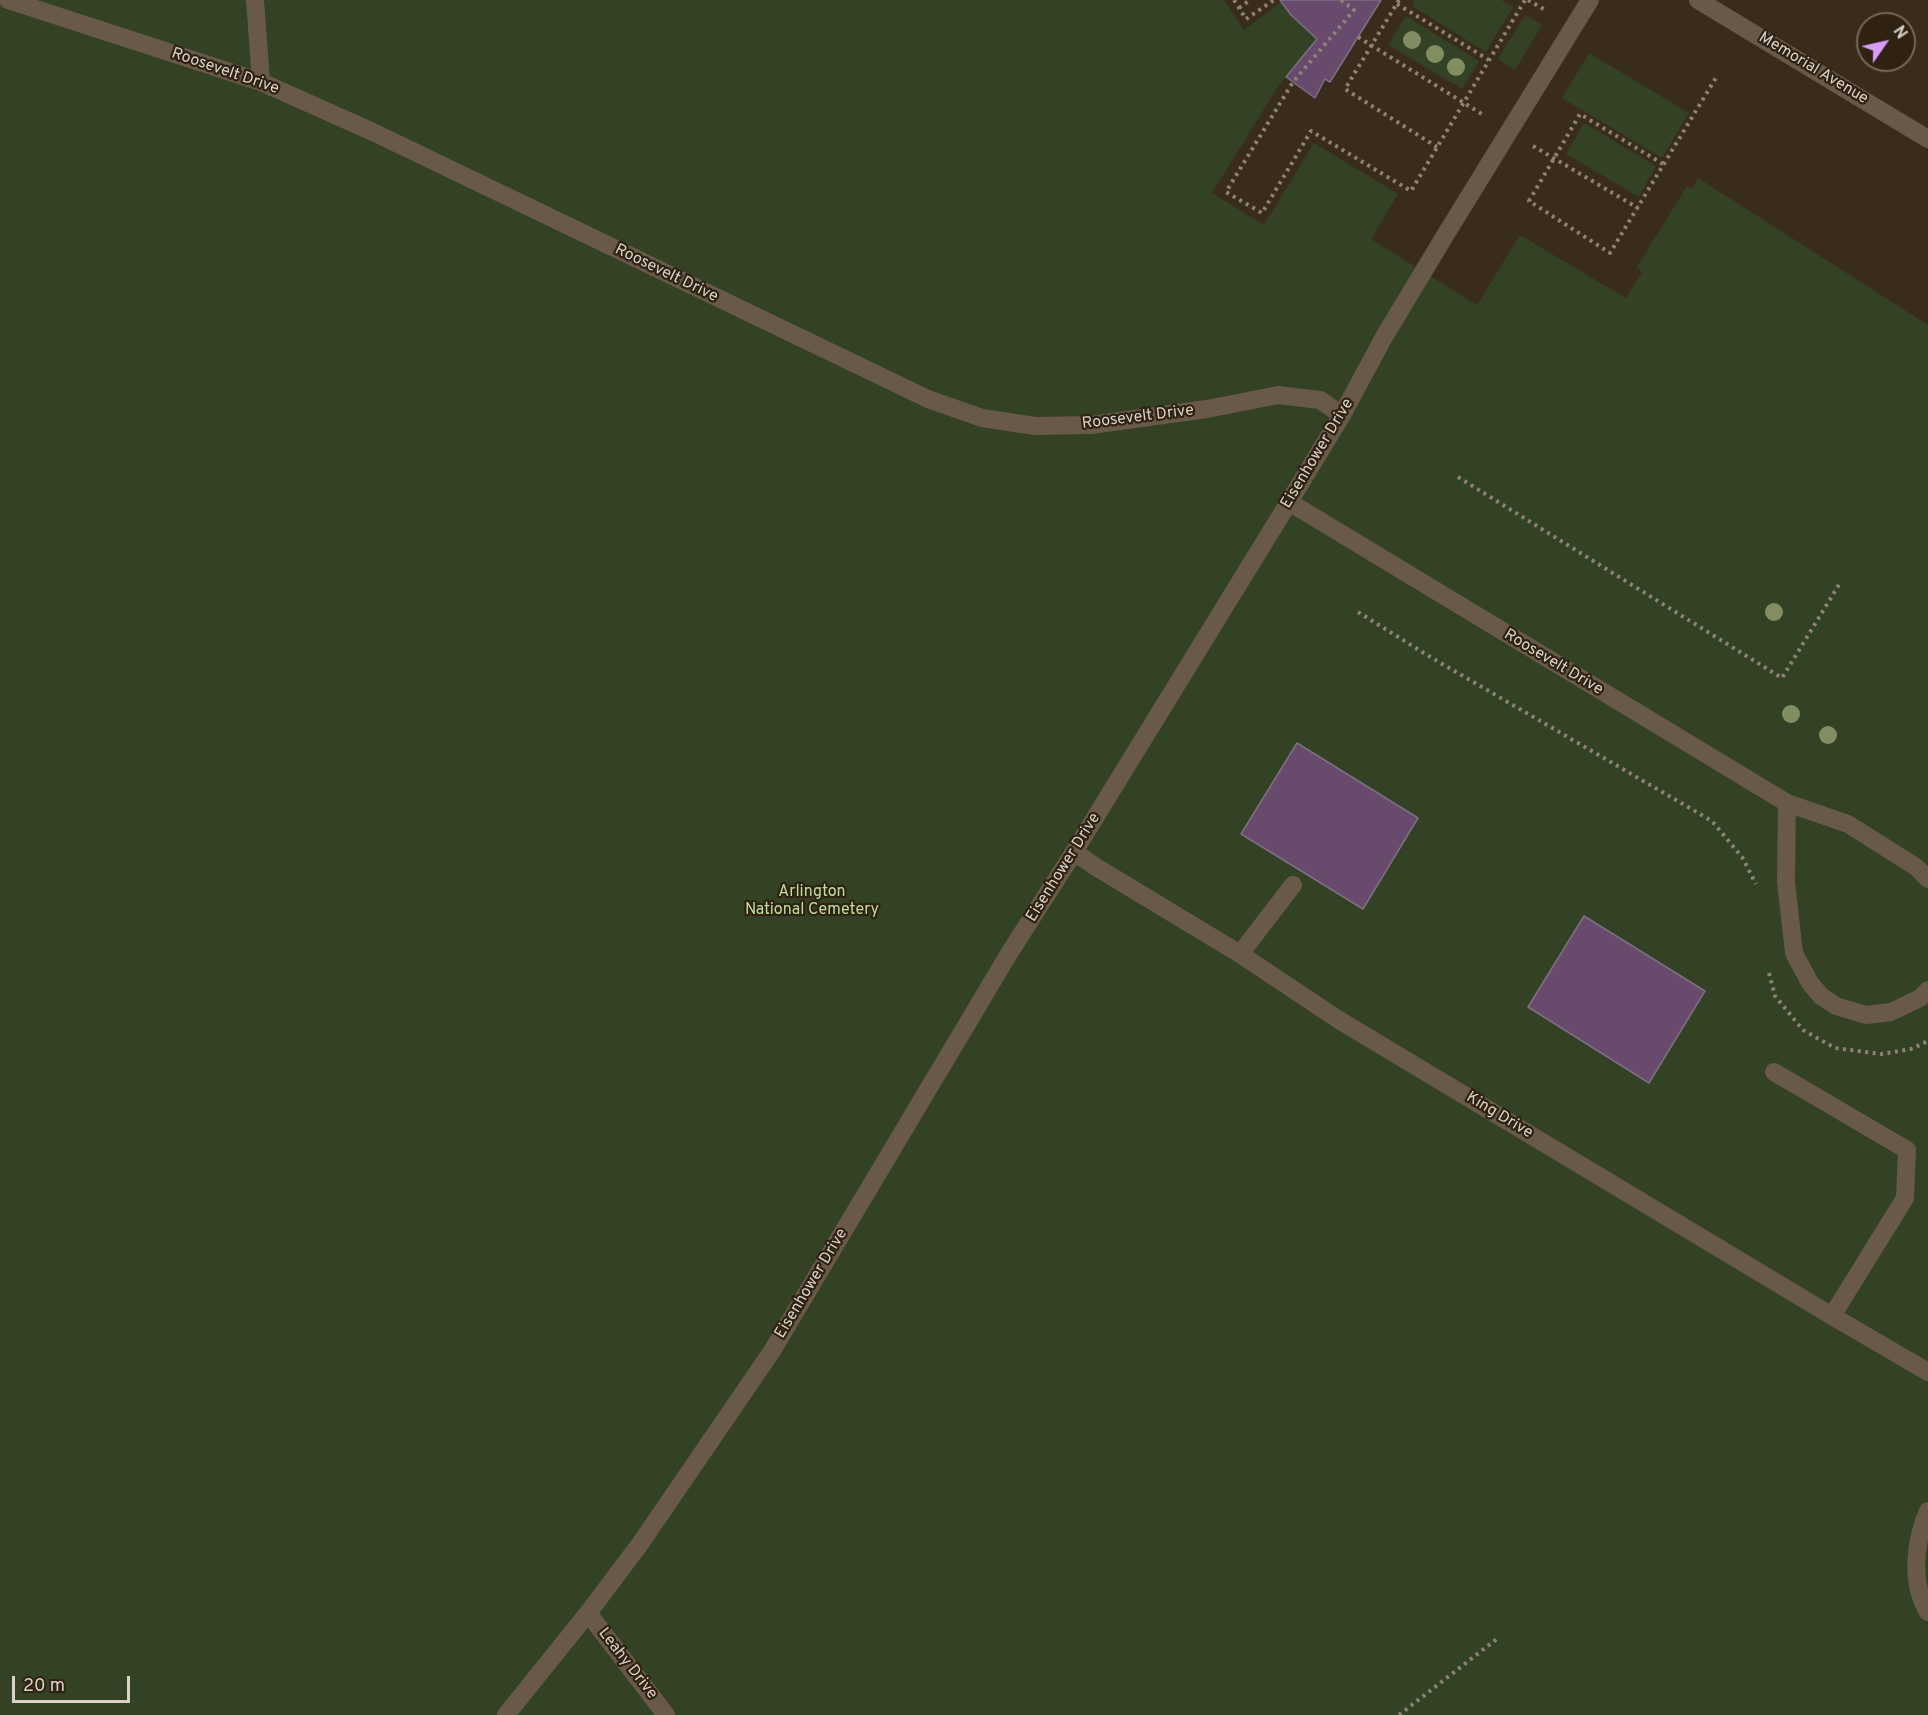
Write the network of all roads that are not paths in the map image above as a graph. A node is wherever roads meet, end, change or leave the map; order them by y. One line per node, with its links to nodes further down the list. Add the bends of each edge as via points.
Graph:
1 (8, 0): 5 (street, Roosevelt Drive)
2 (255, 0): 5 (street)
3 (1590, 0): 7 (street, Eisenhower Drive, via 1384,337)
4 (1698, 0): 6 (street, Memorial Avenue)
5 (261, 82): 7 (street, Roosevelt Drive, via 918,394 982,418 1035,426 1091,426 1278,395 1320,400)
6 (1928, 139)
7 (1342, 415): 8 (street, Eisenhower Drive)
8 (1289, 502): 9 (street, Roosevelt Drive); 10 (street, Eisenhower Drive)
9 (1787, 803): 11 (street, Roosevelt Drive, via 1848,824 1917,867); 14 (street, via 1786,882 1794,953 1810,983 1836,1006 1866,1015 1891,1012)
10 (1074, 852): 13 (street, King Drive); 20 (street, Eisenhower Drive, via 1010,952 778,1342)
11 (1928, 879)
12 (1293, 885): 13 (street)
13 (1240, 954): 16 (street, King Drive, via 1340,1020)
14 (1928, 990)
15 (1774, 1072): 16 (street, via 1907,1150 1905,1198)
16 (1832, 1316): 17 (street, King Drive)
17 (1928, 1372)
18 (1928, 1510): 19 (street, via 1918,1538 1916,1573)
19 (1928, 1612)
20 (588, 1614): 21 (street, Eisenhower Drive); 22 (street, Leahy Drive)
21 (506, 1715)
22 (666, 1715)

